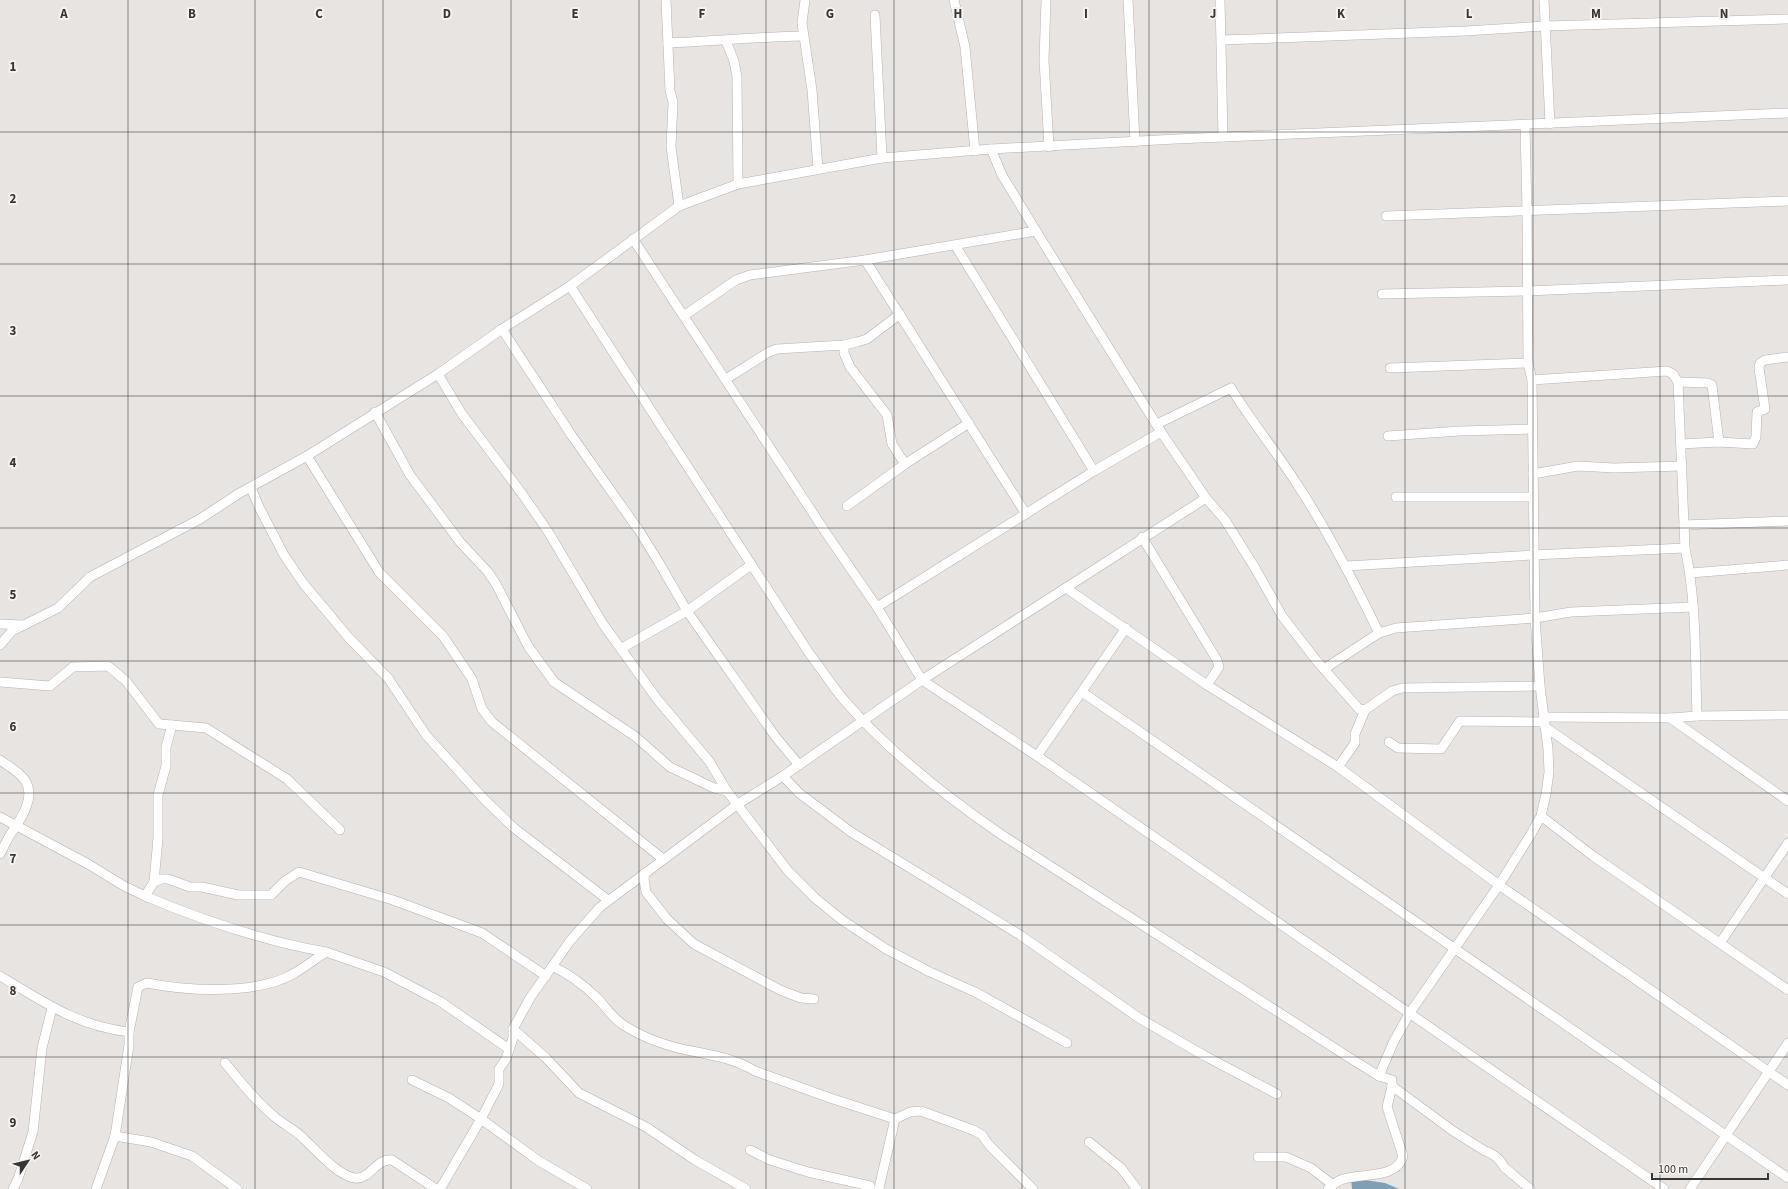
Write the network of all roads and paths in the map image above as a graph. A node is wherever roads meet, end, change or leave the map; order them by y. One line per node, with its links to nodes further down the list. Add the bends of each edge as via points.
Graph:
1 (666, 0): 14 (street)
2 (806, 0): 11 (street, via 802,23)
3 (954, 0): 22 (street, via 965,47)
4 (1046, 0): 20 (street, via 1044,60)
5 (1220, 0): 12 (street)
6 (1544, 0): 10 (street)
7 (1126, 1): 19 (street)
8 (875, 15): 23 (street)
9 (1788, 19): 10 (street)
10 (1545, 26): 12 (street); 16 (street)
11 (803, 36): 13 (street); 24 (street, via 812,90)
12 (1222, 40): 18 (street)
13 (726, 41): 14 (street); 25 (street, via 737,77)
14 (668, 43): 27 (street, via 670,91 673,102 671,147)
15 (1788, 113): 16 (street)
16 (1550, 124): 17 (street)
17 (1525, 126): 18 (street); 28 (street)
18 (1223, 138): 19 (street)
19 (1135, 142): 20 (street)
20 (1049, 147): 21 (street)
21 (991, 150): 22 (street); 30 (street, via 1002,175)
22 (975, 151): 23 (street)
23 (882, 158): 24 (street)
24 (818, 169): 25 (street)
25 (738, 184): 27 (street)
26 (1788, 201): 28 (street)
27 (679, 206): 31 (street)
28 (1527, 211): 29 (street); 36 (street)
29 (1386, 216)
30 (1036, 231): 32 (street); 51 (street)
31 (633, 239): 35 (street); 39 (street)
32 (955, 245): 33 (street); 60 (street)
33 (865, 260): 38 (street); 39 (street, via 750,274 736,280)
34 (1788, 280): 36 (street)
35 (570, 286): 40 (street); 73 (street)
36 (1527, 292): 37 (street); 43 (street)
37 (1382, 294)
38 (900, 314): 41 (street, via 867,339); 50 (street)
39 (685, 315): 46 (street)
40 (502, 329): 45 (street); 80 (street, via 643,538)
41 (844, 345): 46 (street, via 777,349); 58 (street, via 850,367 887,415 892,444)
42 (1788, 357): 55 (street, via 1760,363 1765,410 1757,412 1756,437 1753,444)
43 (1528, 363): 44 (street); 47 (street)
44 (1390, 368)
45 (438, 374): 49 (street); 87 (street, via 462,414 519,489 603,624)
46 (726, 379): 78 (street)
47 (1532, 380): 48 (street, via 1667,371 1674,374); 52 (street)
48 (1678, 382): 55 (street, via 1712,385); 56 (street)
49 (375, 412): 57 (street); 107 (street, via 410,475 460,542 496,584 528,646 554,682 636,737 667,766 714,788)
50 (969, 423): 58 (street); 67 (street)
51 (1157, 424): 53 (street); 75 (street, via 1231,388 1296,482)
52 (1532, 429): 54 (street); 61 (street)
53 (1162, 432): 60 (street); 65 (street)
54 (1388, 436)
55 (1719, 442): 56 (street)
56 (1681, 444): 59 (street)
57 (307, 456): 62 (street); 116 (street, via 379,572 443,636 472,679 482,709 492,722)
58 (905, 464): 66 (street)
59 (1682, 466): 61 (street); 69 (street)
60 (1094, 471): 67 (street)
61 (1533, 474): 64 (street)
62 (252, 488): 83 (street, via 200,519 90,577 58,608); 123 (street, via 284,555 303,583 349,638 388,678 426,735 514,828)
63 (1396, 497): 64 (street)
64 (1533, 497): 72 (street)
65 (1206, 498): 70 (street); 88 (street, via 1225,520 1282,616)
66 (847, 506)
67 (1026, 514): 78 (street)
68 (1788, 521): 69 (street)
69 (1684, 524): 71 (street)
70 (1142, 537): 77 (street); 91 (street, via 1217,660 1219,667)
71 (1685, 548): 72 (street); 76 (street)
72 (1533, 555): 75 (street); 81 (street)
73 (751, 565): 80 (street); 98 (street, via 842,698)
74 (1788, 565): 76 (street)
75 (1346, 566): 85 (street)
76 (1691, 573): 79 (street)
77 (1066, 588): 84 (street); 89 (street)
78 (877, 607): 89 (street)
79 (1693, 607): 81 (street, via 1571,612); 96 (street)
80 (686, 611): 87 (street); 104 (street)
81 (1535, 618): 85 (street, via 1396,628); 92 (street)
82 (0, 624): 83 (street)
83 (23, 625): 86 (street, via 12,631)
84 (1126, 628): 91 (street); 93 (street)
85 (1379, 633): 88 (street)
86 (0, 645)
87 (622, 648): 107 (street, via 657,699 709,761)
88 (1324, 669): 94 (street, via 1359,709)
89 (922, 680): 98 (street); 102 (street)
90 (0, 682): 100 (street, via 50,686 73,667 108,666 126,681 159,724)
91 (1207, 685): 105 (street)
92 (1540, 686): 94 (street, via 1402,688 1392,691); 99 (street)
93 (1082, 692): 102 (street); 125 (street)
94 (1365, 710): 105 (street, via 1355,734 1355,743)
95 (1788, 715): 96 (street)
96 (1697, 716): 97 (street)
97 (1670, 718): 99 (street); 108 (street)
98 (862, 720): 104 (street); 141 (street, via 919,772 1002,835)
99 (1545, 722): 101 (street, via 1460,721 1441,749 1398,748); 110 (street, via 1549,772); 118 (street)
100 (172, 725): 113 (street, via 206,728 287,780); 119 (street, via 166,747 166,766 158,795)
101 (1390, 742)
102 (1037, 756): 133 (street)
103 (0, 760): 112 (street, via 25,780 28,788 28,800)
104 (798, 765): 106 (street)
105 (1338, 768): 120 (street)
106 (783, 776): 109 (street); 145 (street, via 799,793 851,832 1020,935 1139,1018)
107 (727, 791): 109 (street)
108 (1788, 801)
109 (738, 804): 116 (street); 136 (street, via 788,871 842,920 886,949 975,992)
110 (1540, 816): 120 (street); 124 (street, via 1593,856)
111 (0, 818): 112 (street)
112 (17, 827): 115 (street); 122 (street)
113 (340, 830)
114 (1788, 843): 118 (street)
115 (0, 854)
116 (662, 859): 117 (street)
117 (645, 873): 123 (street); 131 (street, via 646,892 667,919 694,944 780,990 801,998)
118 (1764, 878): 121 (street); 124 (street)
119 (154, 882): 122 (street); 129 (street, via 168,879 190,887 238,895 271,895 299,872 393,900 482,933)
120 (1499, 886): 125 (street); 140 (street)
121 (1788, 894)
122 (145, 896): 126 (street, via 204,920 288,945)
123 (608, 900): 127 (street, via 570,941)
124 (1720, 943): 130 (street)
125 (1455, 950): 133 (street); 149 (street)
126 (326, 952): 135 (street, via 293,974 258,987 186,989 143,984 138,987); 138 (street, via 384,972 441,1002)
127 (552, 966): 129 (street); 147 (street, via 568,974 596,997 624,1026 645,1036 732,1060 754,1071)
128 (0, 976): 132 (street)
129 (546, 976): 134 (street)
130 (1788, 990)
131 (814, 999)
132 (52, 1008): 135 (street, via 83,1022 110,1030); 156 (street, via 42,1048 32,1132)
133 (1409, 1014): 141 (street); 166 (street)
134 (513, 1029): 138 (street); 162 (street, via 546,1058 579,1093 646,1127 695,1160)
135 (129, 1032): 148 (street)
136 (1067, 1043)
137 (1788, 1043): 140 (street)
138 (509, 1049): 146 (street, via 499,1070 499,1084)
139 (225, 1063): 159 (street, via 275,1117 304,1138 326,1160 352,1177 364,1177 383,1161 392,1160)
140 (1769, 1072): 143 (street); 149 (street)
141 (1379, 1076): 144 (street, via 1392,1080)
142 (412, 1080): 146 (street, via 449,1098)
143 (1788, 1085)
144 (1392, 1086): 154 (street, via 1387,1107 1402,1152 1402,1163 1392,1170 1343,1179); 165 (street, via 1452,1131 1491,1152)
145 (1277, 1094)
146 (480, 1119): 160 (street); 161 (street, via 539,1161)
147 (895, 1119): 155 (street); 163 (street, via 910,1112 922,1111 973,1130 982,1135)
148 (116, 1136): 157 (street); 158 (street, via 151,1142 192,1156)
149 (1727, 1136): 153 (street); 167 (street)
150 (1090, 1142): 164 (street, via 1121,1168)
151 (750, 1150): 155 (street, via 770,1160 808,1172)
152 (1258, 1157): 154 (street, via 1286,1157 1311,1168)
153 (1788, 1178)
154 (1331, 1187)
155 (875, 1188)
156 (13, 1189)
157 (96, 1189)
158 (237, 1189)
159 (436, 1189)
160 (440, 1189)
161 (588, 1189)
162 (746, 1189)
163 (1033, 1189)
164 (1137, 1189)
165 (1530, 1189)
166 (1664, 1189)
167 (1690, 1189)

